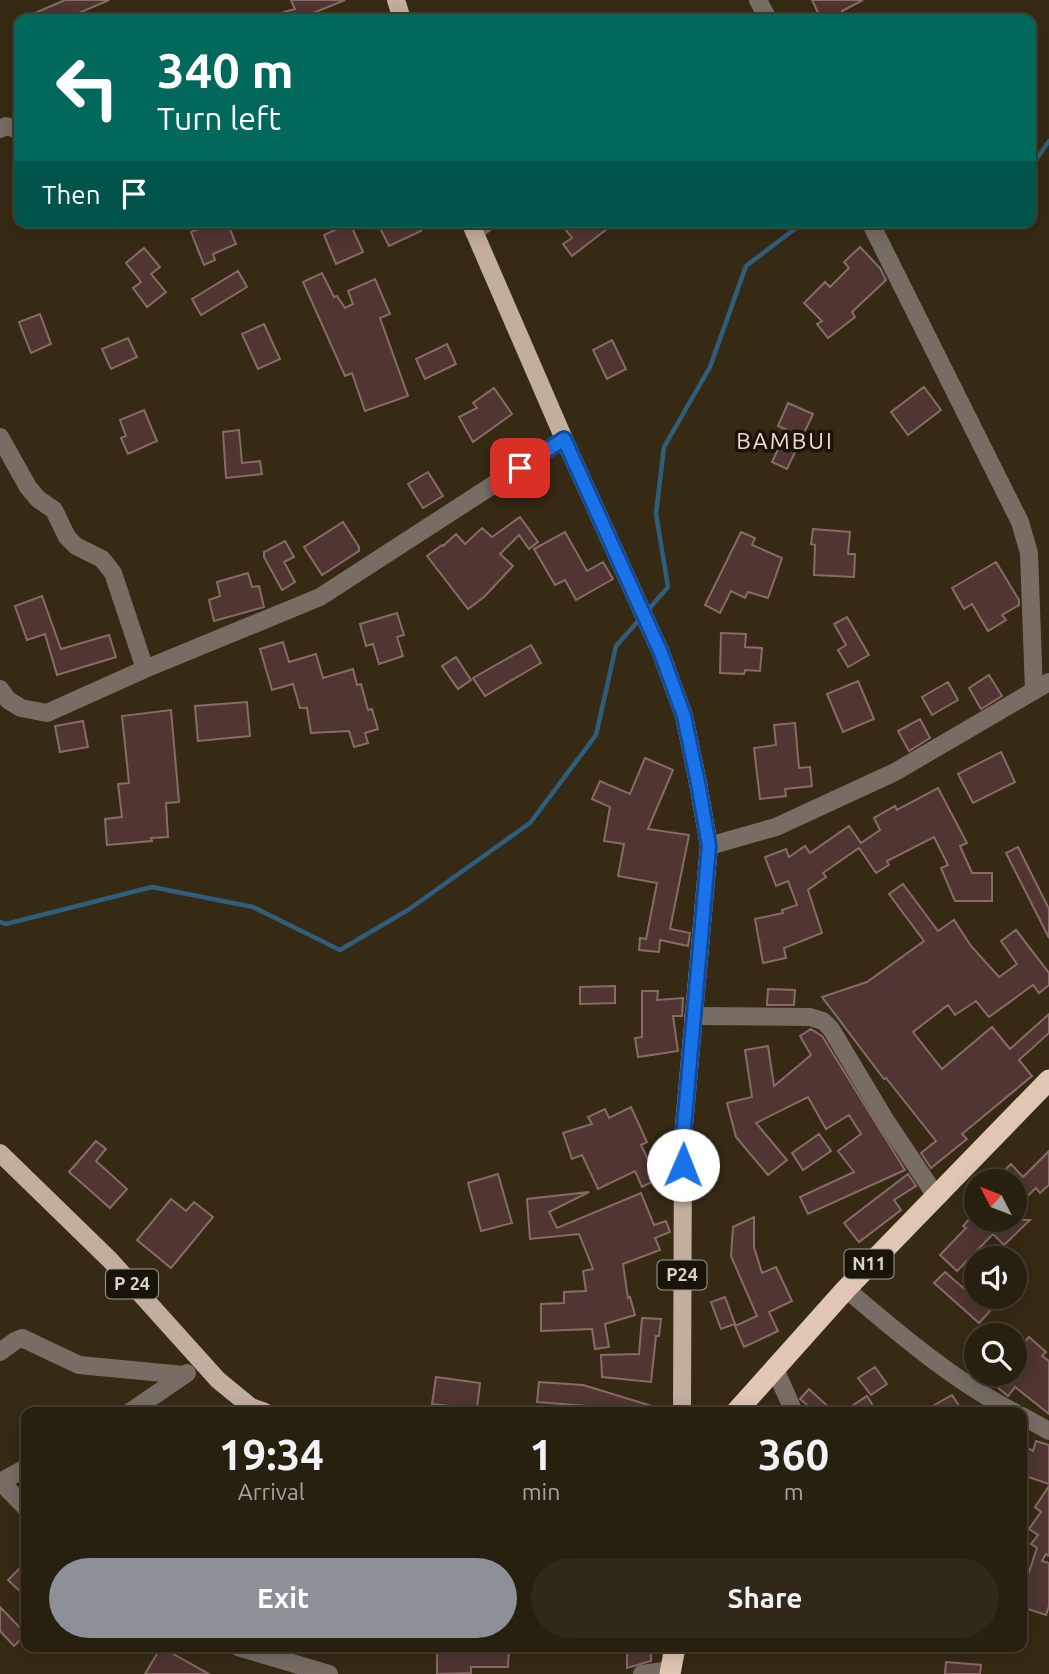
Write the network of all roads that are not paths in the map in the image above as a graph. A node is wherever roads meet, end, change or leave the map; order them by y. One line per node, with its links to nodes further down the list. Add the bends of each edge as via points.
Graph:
1 (478, 228): 4 (main road, P24)
2 (873, 228): 6 (street, via 1020,522 1029,554)
3 (0, 437): 5 (street, via 28,487 54,510 67,537 102,559 113,573)
4 (564, 439): 5 (street, via 320,597); 8 (main road, P24, via 661,653 684,716)
5 (145, 669): 7 (street, via 47,713 20,708)
6 (1042, 686): 8 (street, via 895,772 776,827)
7 (0, 689)
8 (709, 846): 9 (main road, P24)
9 (693, 1016): 12 (street, via 823,1021); 20 (main road, P24, via 683,1138)
10 (1049, 1080): 12 (highway, N11)
11 (0, 1153): 15 (main road, P 24, via 110,1259)
12 (936, 1196): 13 (highway, N11)
13 (846, 1289): 16 (highway, N11); 23 (street, via 905,1340)
14 (0, 1352): 17 (street, via 22,1338 79,1365)
15 (202, 1363): 17 (street); 19 (main road, P 24)
16 (774, 1367): 21 (highway, N11); 22 (street)
17 (184, 1375): 18 (street)
18 (137, 1407)
19 (251, 1407)
20 (682, 1407)
21 (740, 1407)
22 (792, 1407)
23 (1005, 1407)
24 (1027, 1419): 25 (street)
25 (1049, 1431)
26 (21, 1470): 27 (street)
27 (0, 1481): 28 (street)
28 (21, 1503)
29 (255, 1652): 32 (street)
30 (674, 1652): 31 (highway)
31 (670, 1672): 33 (street)
32 (330, 1674)
33 (642, 1674)

